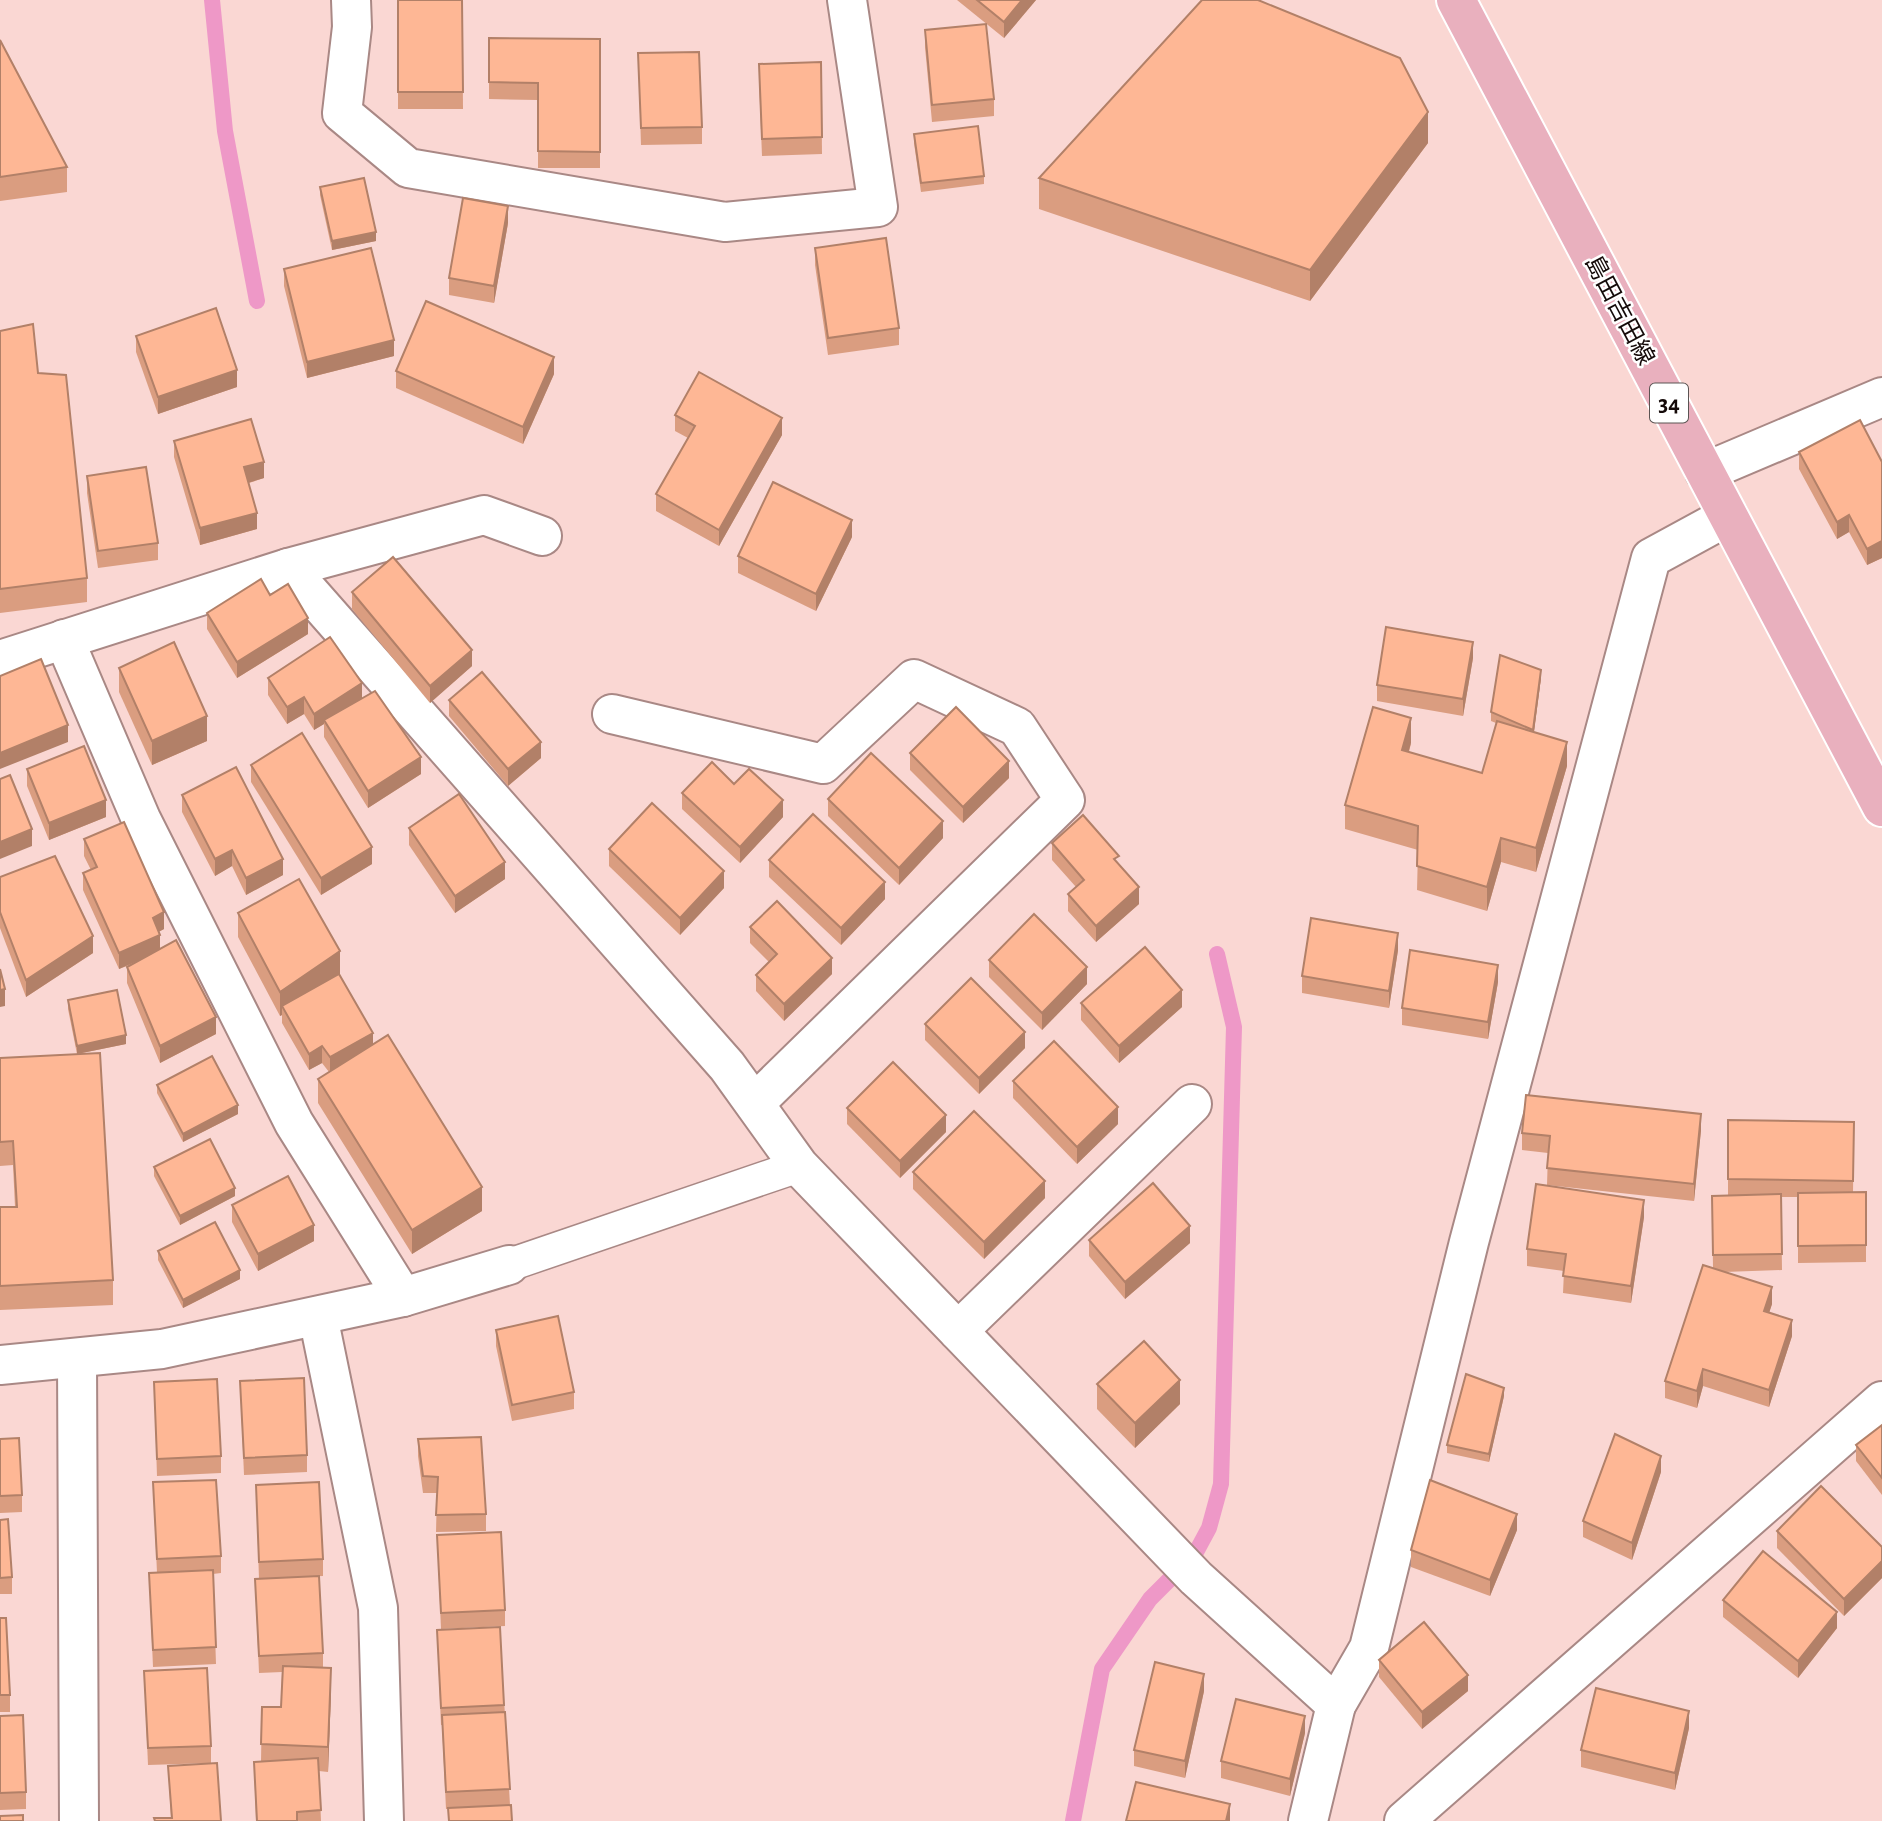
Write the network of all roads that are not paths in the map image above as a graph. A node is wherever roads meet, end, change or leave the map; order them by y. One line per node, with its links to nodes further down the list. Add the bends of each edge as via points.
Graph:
1 (351, 0): 2 (street, via 342,113 408,168 725,222 878,207)
2 (847, 0)
3 (1456, 0): 5 (main road, 島田吉田線 / 34)
4 (1882, 397): 5 (street)
5 (1705, 472): 6 (main road, 島田吉田線 / 34)
6 (1728, 516): 12 (main road, 島田吉田線 / 34); 23 (street, via 1651,558 1469,1242 1369,1648)
7 (542, 536): 8 (street, via 484,514)
8 (288, 568): 9 (street); 13 (street)
9 (64, 639): 10 (street); 17 (street, via 141,819 294,1123)
10 (0, 660)
11 (612, 714): 13 (street, via 824,764 914,679 1017,727 1065,800)
12 (1882, 807)
13 (755, 1103): 15 (street)
14 (1192, 1104): 19 (street)
15 (799, 1166): 16 (lane); 19 (street)
16 (509, 1265): 17 (street)
17 (403, 1297): 18 (street)
18 (318, 1316): 20 (street, via 162,1349); 25 (street, via 378,1608)
19 (958, 1331): 23 (street, via 1196,1578)
20 (77, 1358): 21 (street); 24 (street)
21 (0, 1365)
22 (1882, 1401): 27 (street)
23 (1336, 1705): 26 (street)
24 (79, 1821)
25 (384, 1821)
26 (1308, 1821)
27 (1404, 1821)

